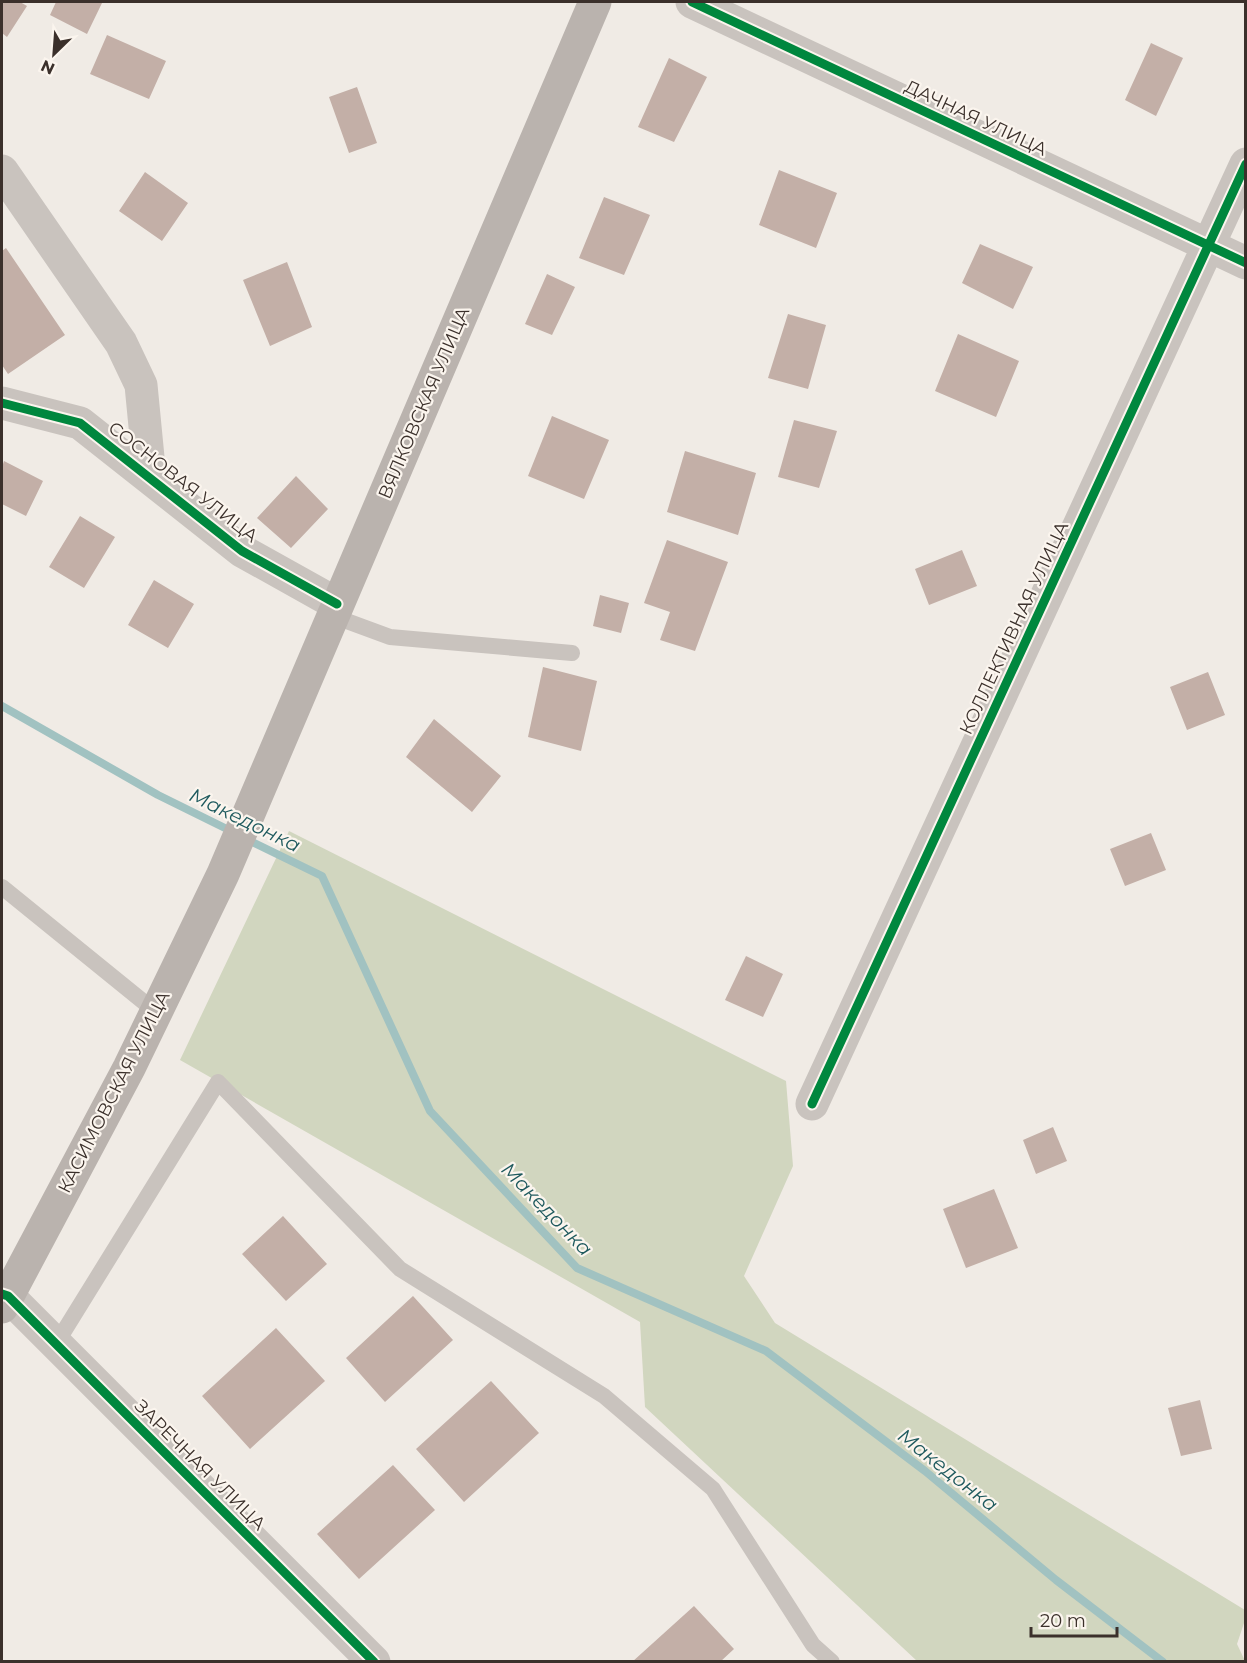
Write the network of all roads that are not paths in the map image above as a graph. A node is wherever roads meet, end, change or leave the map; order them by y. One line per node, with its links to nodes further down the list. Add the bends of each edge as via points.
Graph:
1 (595, 2): 9 (main road, ВЯЛКОВСКАЯ УЛИЦА)
2 (692, 2): 5 (street, ДАЧНАЯ УЛИЦА)
3 (1245, 164): 5 (street, КОЛЛЕКТИВНАЯ УЛИЦА)
4 (2, 171): 8 (street, via 121,343 141,385)
5 (1209, 246): 6 (street, ДАЧНАЯ УЛИЦА); 14 (street, КОЛЛЕКТИВНАЯ УЛИЦА)
6 (1245, 263)
7 (2, 403): 8 (street, СОСНОВАЯ УЛИЦА, via 80,423)
8 (150, 478): 9 (street, СОСНОВАЯ УЛИЦА, via 242,551)
9 (335, 610): 10 (lane, via 390,637); 11 (main road, ВЯЛКОВСКАЯ УЛИЦА)
10 (572, 653)
11 (252, 804): 13 (main road, КАСИМОВСКАЯ УЛИЦА, via 223,874)
12 (2, 887): 13 (lane)
13 (156, 1012): 15 (main road, КАСИМОВСКАЯ УЛИЦА)
14 (812, 1104)
15 (4, 1299): 16 (street, ЗАРЕЧНАЯ УЛИЦА)
16 (56, 1344): 17 (street, ЗАРЕЧНАЯ УЛИЦА); 18 (lane, via 218,1082 400,1269 604,1396 713,1489 813,1645)
17 (374, 1662)
18 (832, 1662)

